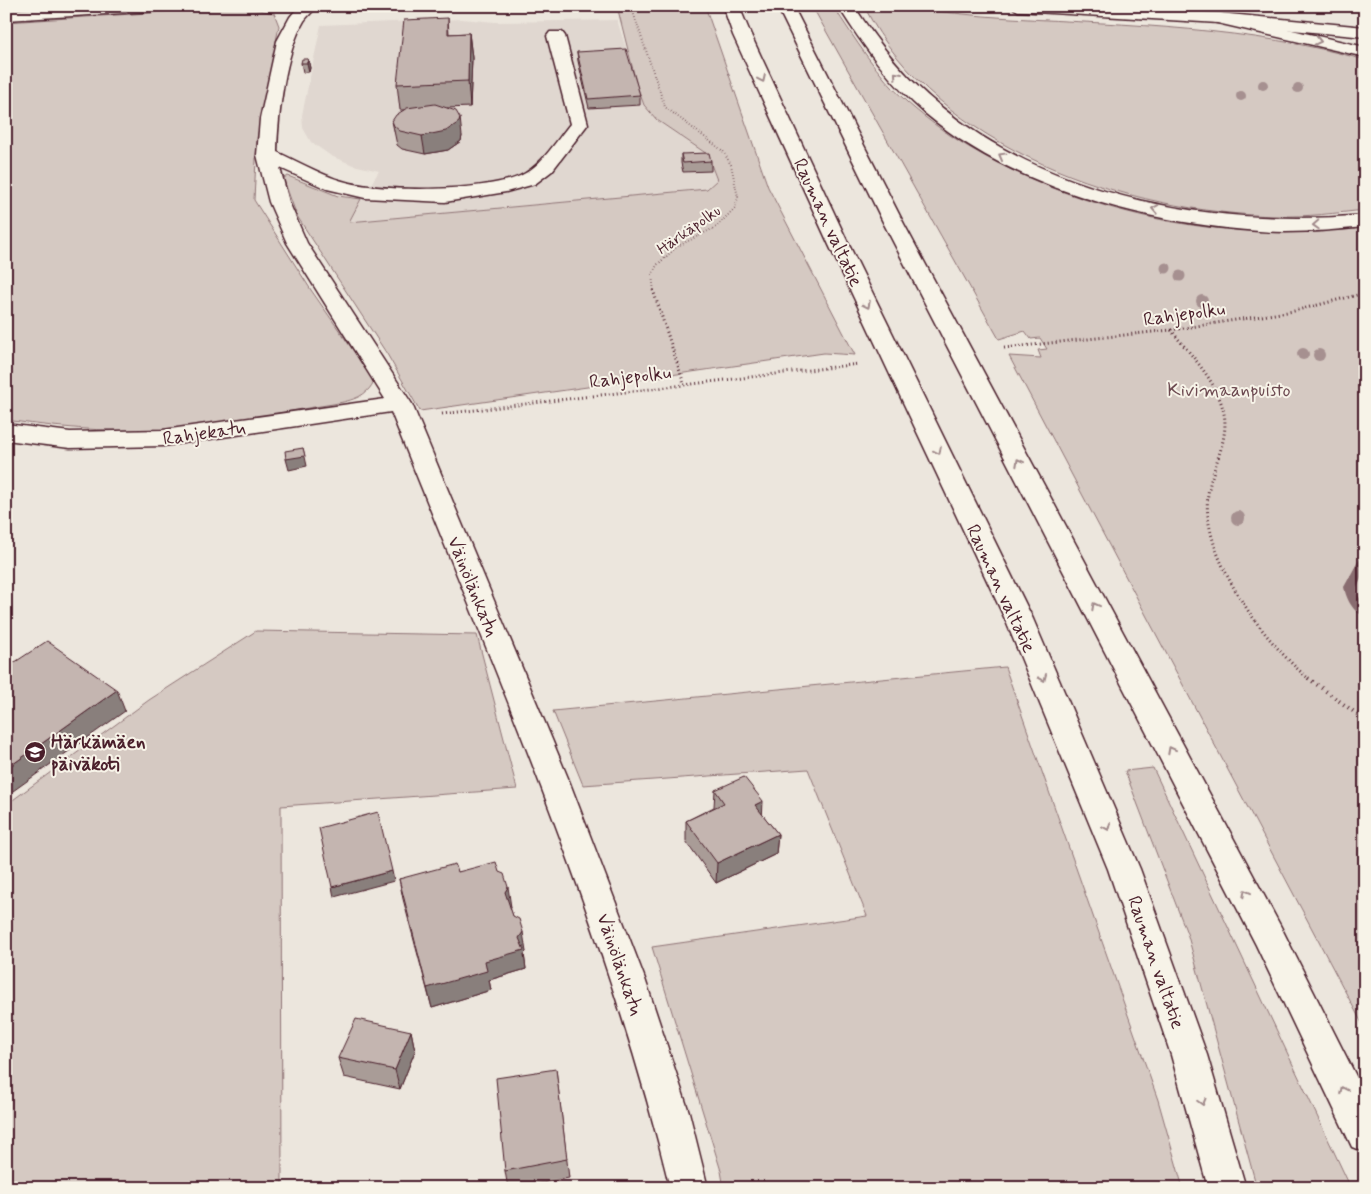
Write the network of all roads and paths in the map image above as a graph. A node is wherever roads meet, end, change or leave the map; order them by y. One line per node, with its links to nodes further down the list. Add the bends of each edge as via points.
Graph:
1 (156, 6): 8 (main road)
2 (309, 6): 13 (main road, Väinölänkatu, via 298,17 286,41 269,119)
3 (631, 6): 19 (path, Härkäpolku, via 664,107 723,151 731,165 738,197 735,208 716,227 668,254 652,275 653,290)
4 (731, 6): 25 (main road, Rauman valtatie, one-way to 25, via 839,245 1019,619 1124,868 1189,1055)
5 (784, 6): 23 (main road, one-way to 5, via 1269,936 894,224)
6 (846, 6): 14 (main road, one-way to 6, via 1277,226 1199,218 1142,207 1033,170 973,140 926,104 882,59)
7 (1018, 6): 9 (main road)
8 (6, 15)
9 (1219, 18): 10 (main road); 12 (main road, one-way to 12)
10 (1365, 32)
11 (556, 36): 13 (main road, via 578,124 545,167 528,180 445,196 366,192 334,185)
12 (1365, 52)
13 (267, 155): 20 (main road, Väinölänkatu, via 279,202 297,243)
14 (1365, 221)
15 (1365, 293): 16 (path, Rahjepolku, via 1294,311)
16 (1171, 330): 17 (path, Rahjepolku); 22 (path, via 1222,401 1227,423 1207,494 1215,547 1246,605 1276,648 1313,683)
17 (1004, 348)
18 (859, 364): 19 (path, Rahjepolku)
19 (684, 384): 20 (path, Rahjepolku)
20 (403, 412): 21 (main road, Rahjekatu, via 163,438 70,440); 24 (main road, Väinölänkatu, via 553,778 628,978 670,1112)
21 (6, 432)
22 (1365, 720)
23 (1365, 1134)
24 (689, 1188)
25 (1227, 1188)

